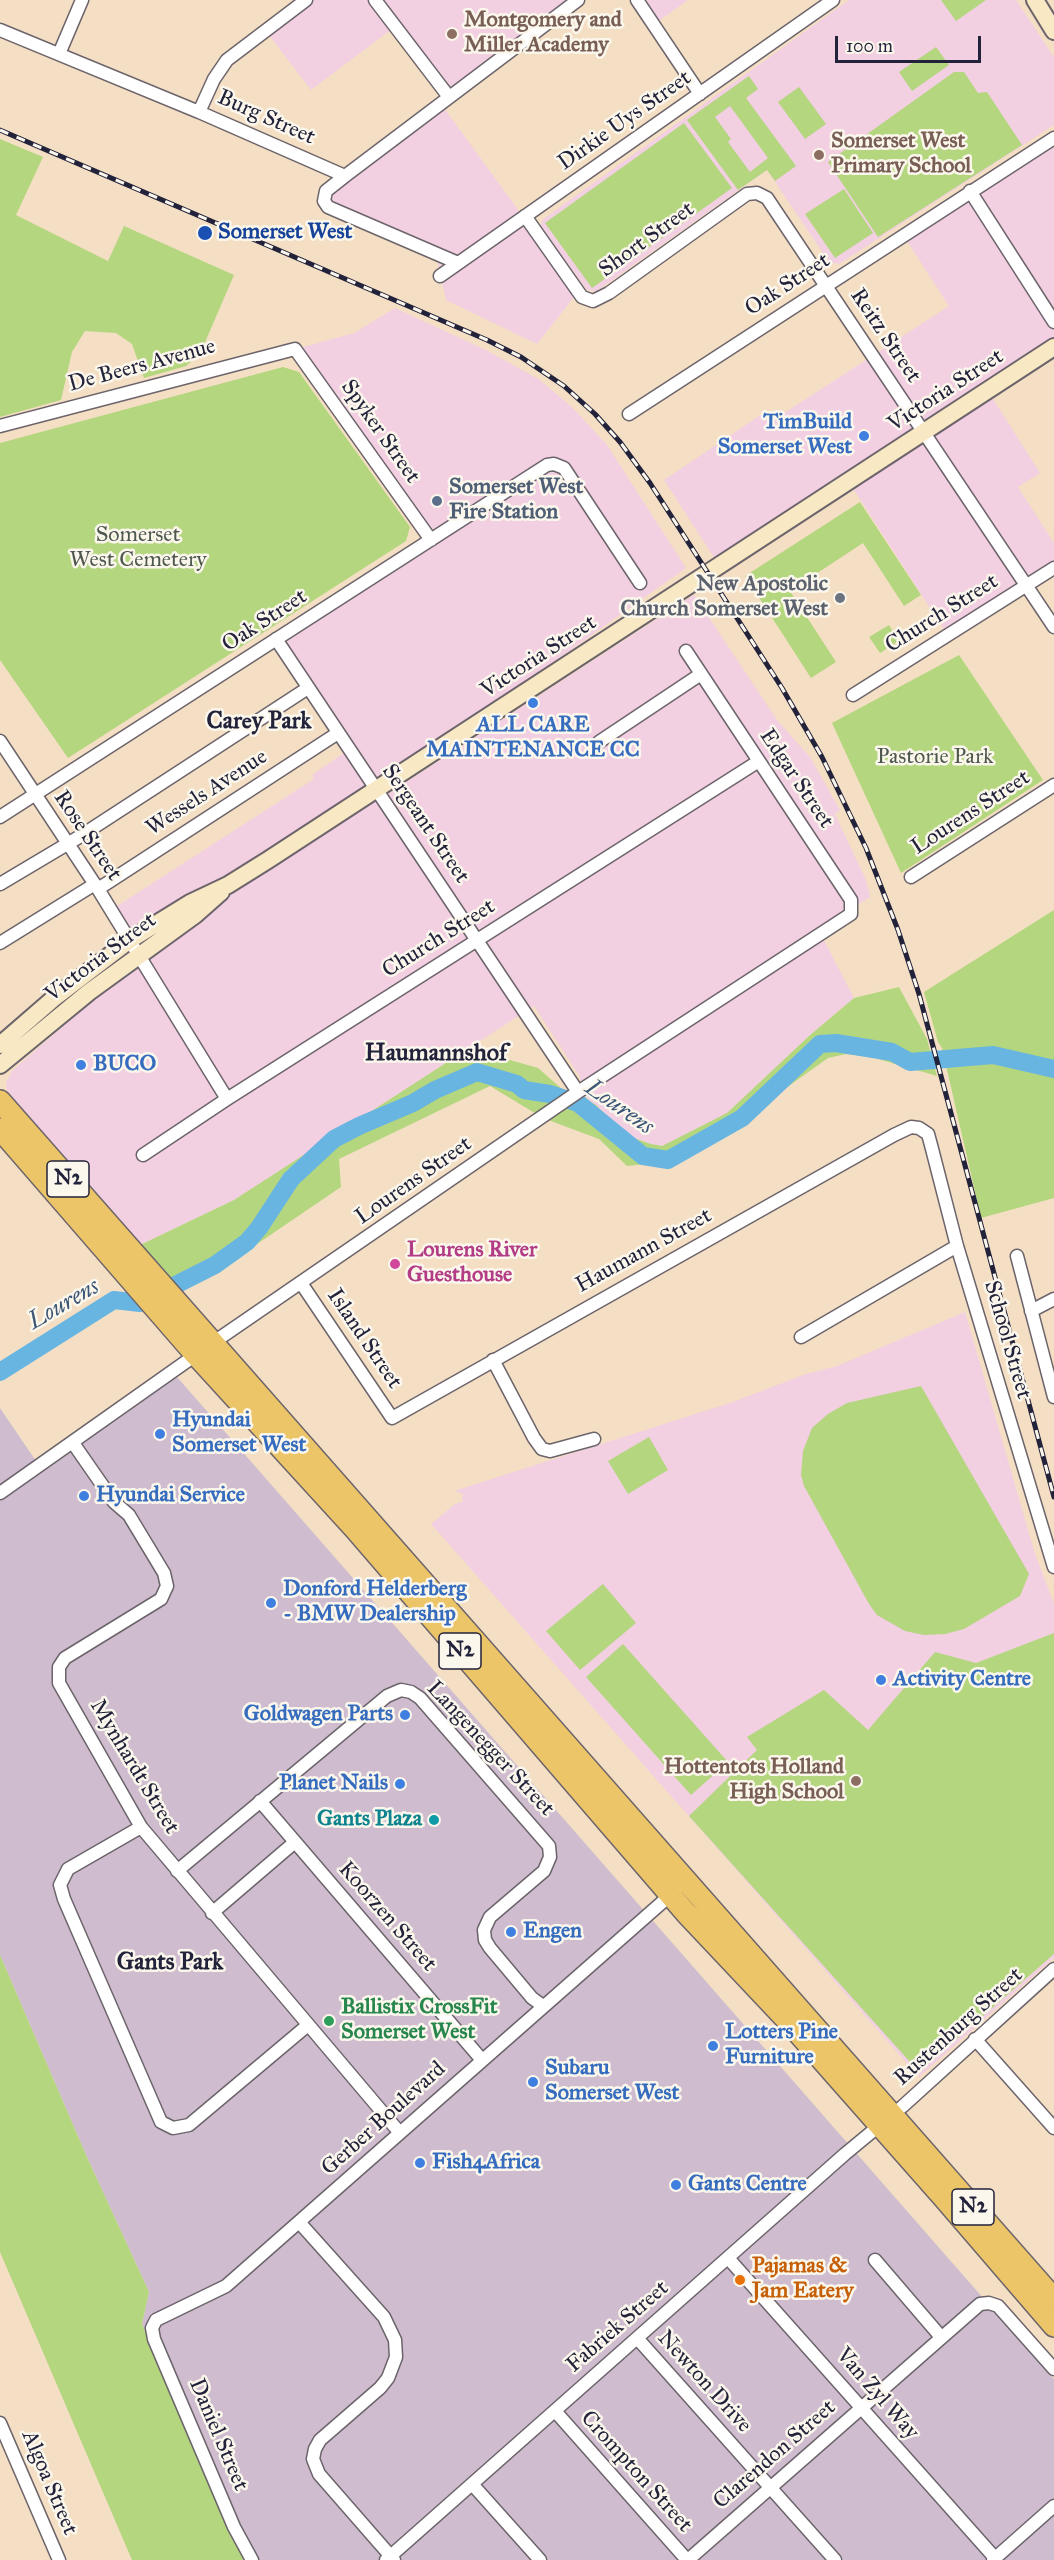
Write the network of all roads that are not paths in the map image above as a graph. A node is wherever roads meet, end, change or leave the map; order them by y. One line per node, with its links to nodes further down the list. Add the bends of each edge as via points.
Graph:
1 (82, 0): 10 (street)
2 (306, 0): 13 (street, via 226,60)
3 (375, 0): 12 (street)
4 (578, 0): 12 (street)
5 (637, 0): 11 (street)
6 (833, 0): 11 (street, Dirkie Uys Street)
7 (1035, 0): 9 (main road)
8 (0, 30): 10 (street, Burg Street)
9 (1054, 31)
10 (59, 54): 13 (street, Burg Street)
11 (700, 94): 18 (street, Dirkie Uys Street)
12 (449, 97): 15 (street)
13 (199, 112): 15 (street, Burg Street)
14 (1054, 138): 16 (street, Oak Street)
15 (345, 176): 19 (street, via 326,191 324,201 328,207)
16 (970, 191): 21 (street, Oak Street); 22 (street)
17 (757, 193): 18 (street, Short Street, via 744,196 593,301 582,297); 21 (street, Reitz Street, via 767,198)
18 (525, 216): 19 (street, Dirkie Uys Street)
19 (458, 263): 20 (street, Dirkie Uys Street)
20 (440, 276)
21 (826, 285): 25 (street, Oak Street); 27 (street, Reitz Street)
22 (1054, 322)
23 (1054, 347): 27 (main road, Victoria Street)
24 (295, 349): 26 (street, De Beers Avenue); 28 (street, Spyker Street)
25 (629, 414)
26 (0, 426)
27 (924, 432): 31 (street, Reitz Street); 43 (main road, Victoria Street)
28 (431, 540): 30 (street, Oak Street, via 554,464 564,468); 33 (street, Oak Street)
29 (1054, 568): 31 (street, Church Street)
30 (640, 583)
31 (1027, 586): 32 (street, Reitz Street); 37 (street, Church Street)
32 (1054, 627)
33 (276, 639): 36 (street, Sergeant Street); 44 (street, Oak Street)
34 (686, 651): 35 (street, Edgar Street)
35 (701, 674): 40 (street); 41 (street, Edgar Street)
36 (308, 688): 38 (street, Sergeant Street); 46 (street)
37 (853, 695)
38 (338, 733): 43 (street, Sergeant Street); 50 (street, Wessels Avenue)
39 (0, 741): 44 (street, Rose Street)
40 (599, 742)
41 (759, 761): 51 (street, Edgar Street); 53 (street, Church Street)
42 (1054, 784): 47 (street, Lourens Street)
43 (376, 790): 49 (main road, Victoria Street); 53 (street, Sergeant Street)
44 (34, 794): 45 (street, Oak Street); 46 (street, Rose Street)
45 (0, 817)
46 (67, 844): 48 (street); 50 (street, Rose Street)
47 (911, 877)
48 (0, 884)
49 (228, 885): 52 (main road, Victoria Street); 55 (main road, Victoria Street, via 195,915)
50 (97, 886): 52 (street, Rose Street); 54 (street, Wessels Avenue)
51 (853, 908): 58 (street, Lourens Street, via 849,916)
52 (130, 940): 55 (street, Rose Street); 56 (main road, Victoria Street)
53 (478, 940): 58 (street, Sergeant Street); 59 (street, Church Street)
54 (0, 943)
55 (139, 955): 57 (main road, Victoria Street); 59 (street, Rose Street)
56 (0, 1045)
57 (0, 1065)
58 (575, 1095): 67 (street, Lourens Street)
59 (226, 1099): 63 (street, Church Street)
60 (0, 1101): 66 (highway, N2)
61 (919, 1128): 64 (street, School Street, via 928,1134); 73 (street, Haumann Street, via 906,1129)
62 (0, 1129): 66 (highway, N2)
63 (143, 1155)
64 (957, 1246): 70 (street); 79 (street, School Street)
65 (1017, 1256): 69 (street)
66 (127, 1261): 71 (highway, N2, via 171,1294); 72 (highway, N2, via 151,1304)
67 (301, 1283): 71 (street, Lourens Street); 75 (street, Island Street)
68 (1054, 1299): 69 (street)
69 (1031, 1311): 74 (street)
70 (801, 1337)
71 (214, 1342): 72 (street, Lourens Street); 84 (highway, N2)
72 (196, 1355): 77 (street, Lourens Street); 84 (highway, N2)
73 (493, 1360): 75 (street, Haumann Street); 76 (street, via 542,1449 550,1451)
74 (1054, 1397)
75 (392, 1418)
76 (594, 1440)
77 (73, 1443): 78 (street, Lourens Street); 81 (street, Mynhardt Street, via 114,1502 129,1515 166,1576 166,1591 161,1599 65,1658 57,1673 59,1683)
78 (0, 1492)
79 (1054, 1567)
80 (260, 1801): 82 (street, Koorzen Street); 83 (street, Langenegger Street); 87 (street, Langenegger Street, via 391,1693 406,1690 416,1694 549,1846 550,1857 544,1871 490,1917 484,1930 490,1948)
81 (141, 1827): 83 (street, Mynhardt Street); 88 (street, via 68,1869 61,1889 161,2122 173,2128 189,2125)
82 (295, 1842): 85 (street); 90 (street, Koorzen Street)
83 (177, 1871): 85 (street, Mynhardt Street)
84 (679, 1888): 87 (street, Gerber Boulevard); 91 (highway, N2, via 786,2019)
85 (212, 1912): 88 (street, Mynhardt Street)
86 (1054, 1969): 89 (street, Rustenburg Street)
87 (543, 2006): 90 (street, Gerber Boulevard)
88 (308, 2025): 93 (street, Mynhardt Street)
89 (975, 2039): 91 (street, Rustenburg Street); 92 (street)
90 (482, 2060): 93 (street, Gerber Boulevard)
91 (885, 2120): 95 (street, Fabriek Street); 97 (highway, N2); 99 (highway, N2, via 944,2198)
92 (1054, 2128)
93 (400, 2133): 94 (street, Gerber Boulevard)
94 (299, 2222): 98 (street, Gerber Boulevard, via 226,2286 159,2317); 109 (street, via 384,2317 395,2340 395,2363 385,2383 321,2440 313,2459 319,2474)
95 (728, 2258): 101 (street, Fabriek Street); 103 (street, Van Zyl Way)
96 (874, 2260): 100 (street)
97 (1054, 2299)
98 (154, 2325): 112 (street, Daniel Street, via 154,2339 234,2527)
99 (1054, 2326)
100 (941, 2337): 102 (street, Clarendon Street, via 985,2302 998,2306); 103 (street, Clarendon Street)
101 (637, 2338): 104 (street, Fabriek Street); 107 (street, Newton Drive)
102 (1054, 2369)
103 (860, 2408): 107 (street, Clarendon Street); 110 (street, Van Zyl Way)
104 (555, 2411): 106 (street, Fabriek Street); 114 (street, Crompton Street)
105 (0, 2423): 111 (street, Algoa Street)
106 (472, 2484): 109 (street, Fabriek Street); 113 (street)
107 (770, 2487): 114 (street, Clarendon Street); 115 (street, Newton Drive)
108 (1054, 2506): 110 (street)
109 (390, 2559)
110 (994, 2559)
111 (59, 2560)
112 (252, 2560)
113 (540, 2560)
114 (687, 2560)
115 (835, 2560)

